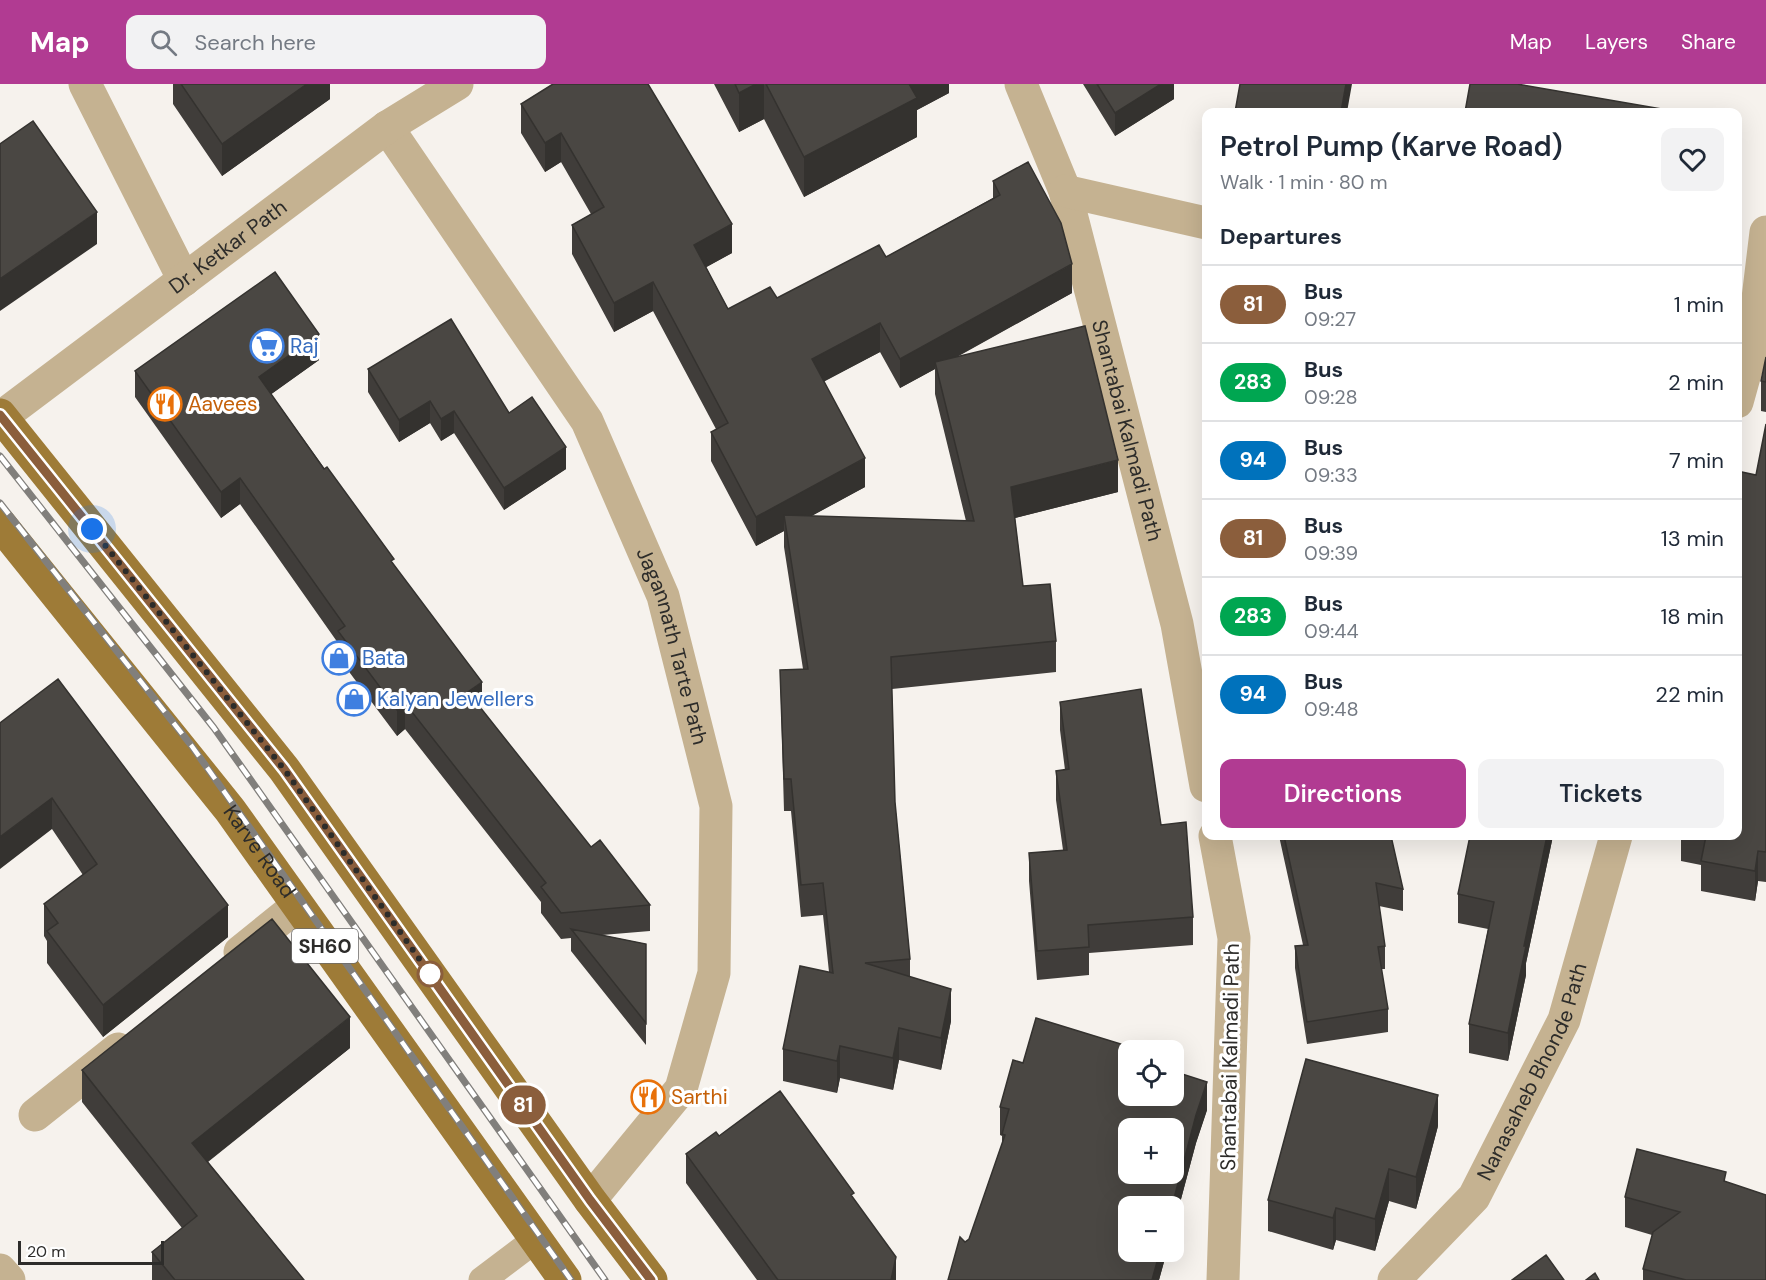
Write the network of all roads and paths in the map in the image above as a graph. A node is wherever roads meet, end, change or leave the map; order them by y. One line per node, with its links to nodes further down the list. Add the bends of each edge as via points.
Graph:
1 (85, 84): 8 (street)
2 (458, 84): 4 (street, Dr. Ketkar Path)
3 (1022, 84): 5 (street, Shantabai Kalmadi Path)
4 (387, 127): 8 (street, Dr. Ketkar Path); 20 (street, Jagannath Tarte Path, via 587,421 663,596 716,806 714,973 681,1089)
5 (1065, 190): 6 (street); 13 (street, Shantabai Kalmadi Path, via 1177,624)
6 (1202, 222)
7 (1766, 232): 9 (street)
8 (184, 280): 11 (street, Dr. Ketkar Path)
9 (1745, 346): 10 (street)
10 (1742, 367)
11 (1, 417): 20 (main road, via 284,769)
12 (0, 524): 16 (main road, Karve Road / SH60, via 230,810)
13 (1202, 764)
14 (1216, 840): 27 (street, Shantabai Kalmadi Path, via 1234,938)
15 (1615, 840): 28 (street, Nanasaheb Bhonde Path, via 1564,1020 1474,1197)
16 (297, 906): 17 (street); 21 (main road, Karve Road / SH60)
17 (219, 969)
18 (145, 1027): 19 (street)
19 (35, 1115)
20 (590, 1200): 26 (main road)
21 (535, 1240): 24 (lane); 25 (main road, Karve Road / SH60)
22 (0, 1270): 23 (street)
23 (9, 1280)
24 (482, 1280)
25 (565, 1280)
26 (651, 1280)
27 (1223, 1280)
28 (1394, 1280)

